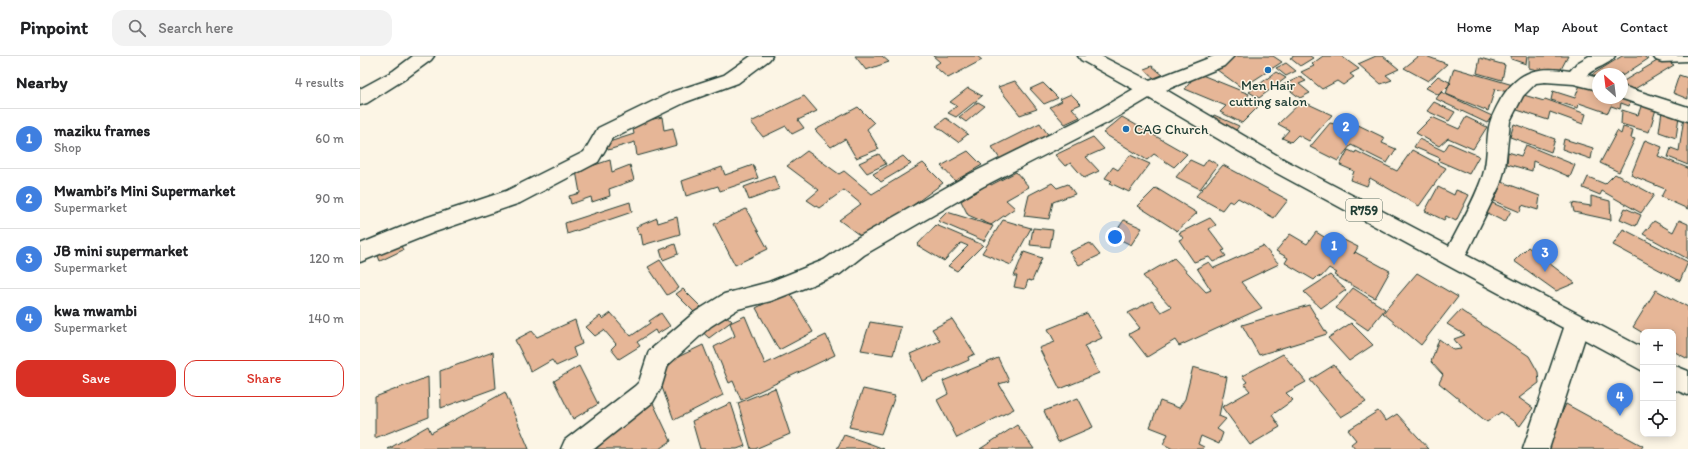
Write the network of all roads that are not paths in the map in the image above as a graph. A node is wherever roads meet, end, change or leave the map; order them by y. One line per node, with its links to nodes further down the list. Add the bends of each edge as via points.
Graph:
1 (424, 56): 11 (street, via 399,75)
2 (763, 56): 13 (street, via 730,79 679,96 605,133 591,157 513,197)
3 (1087, 56): 9 (street, R759)
4 (1225, 56): 9 (street, via 1218,62)
5 (1606, 56): 8 (street, via 1582,68 1578,74)
6 (1662, 56): 7 (street)
7 (1686, 56)
8 (1589, 81): 14 (street, via 1538,77 1530,79 1516,90 1500,121 1497,160 1489,187)
9 (1149, 89): 14 (street, R759, via 1278,165); 19 (street, via 1100,118 962,188 856,249 832,267 771,292 732,301 702,318 658,359 644,394)
10 (1628, 94): 12 (street)
11 (360, 98)
12 (1688, 114)
13 (360, 252)
14 (1454, 257): 15 (street, R759)
15 (1577, 325): 16 (street, R759); 20 (street)
16 (1640, 358)
17 (1676, 378): 18 (street)
18 (1688, 384)
19 (574, 449)
20 (1536, 449)

